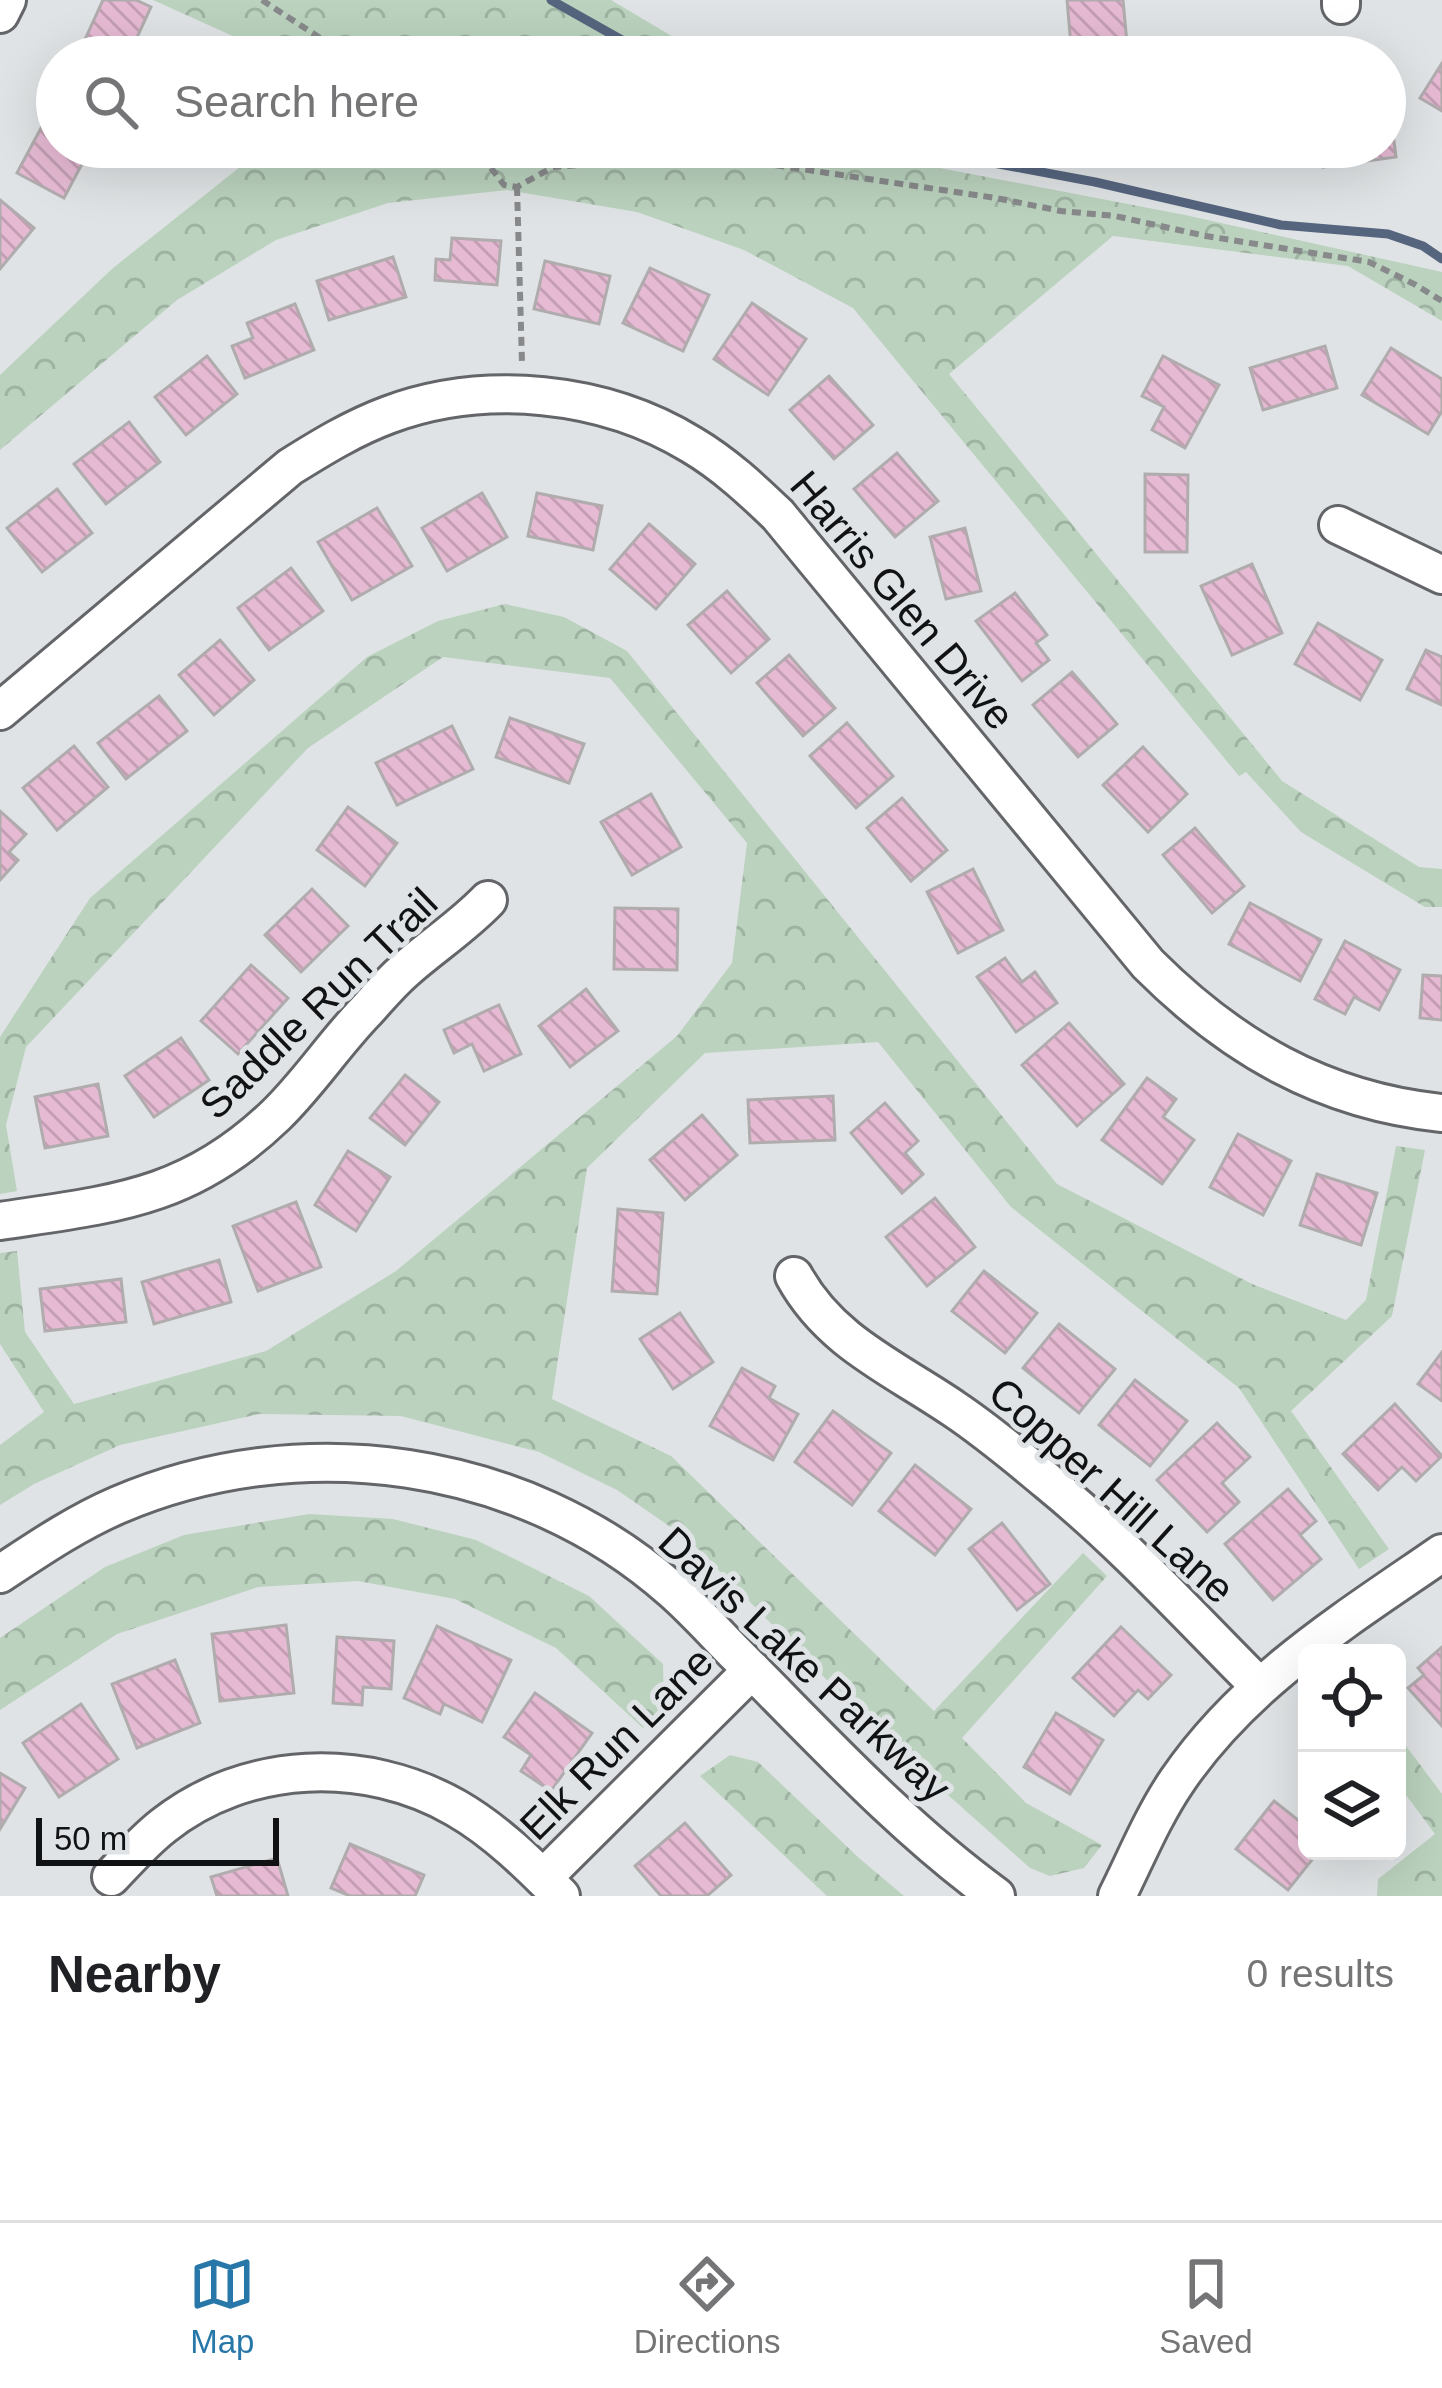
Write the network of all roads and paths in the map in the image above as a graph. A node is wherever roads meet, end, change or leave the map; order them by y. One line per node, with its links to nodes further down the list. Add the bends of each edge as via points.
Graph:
1 (7, 0): 3 (street)
2 (262, 0): 4 (path)
3 (0, 14)
4 (317, 36)
5 (489, 168): 8 (path)
6 (551, 168): 8 (path)
7 (794, 168): 9 (path, via 1369,262)
8 (517, 187): 10 (path)
9 (1442, 301)
10 (523, 395): 13 (street, Harris Glen Drive, via 439,400 338,437 290,467); 15 (street, Harris Glen Drive, via 642,420 690,443 778,514 1148,964 1203,1016 1324,1085)
11 (1338, 524): 12 (street)
12 (1442, 574)
13 (0, 711)
14 (488, 900): 16 (street, Saddle Run Trail, via 404,971 233,1152 150,1194)
15 (1442, 1112)
16 (0, 1221)
17 (794, 1276): 21 (street, Copper Hill Lane, via 824,1321 1050,1483)
18 (1442, 1553): 21 (street)
19 (0, 1574): 20 (street, Davis Lake Parkway, via 119,1504 184,1481 302,1462 429,1471 490,1487 603,1540 672,1591)
20 (752, 1670): 23 (street, Elk Run Lane); 24 (street, Davis Lake Parkway, via 869,1789)
21 (1259, 1686): 25 (street, via 1174,1785)
22 (111, 1877): 23 (street, via 159,1828 219,1792 331,1771 428,1793 498,1837)
23 (552, 1887)
24 (996, 1896)
25 (1117, 1896)

